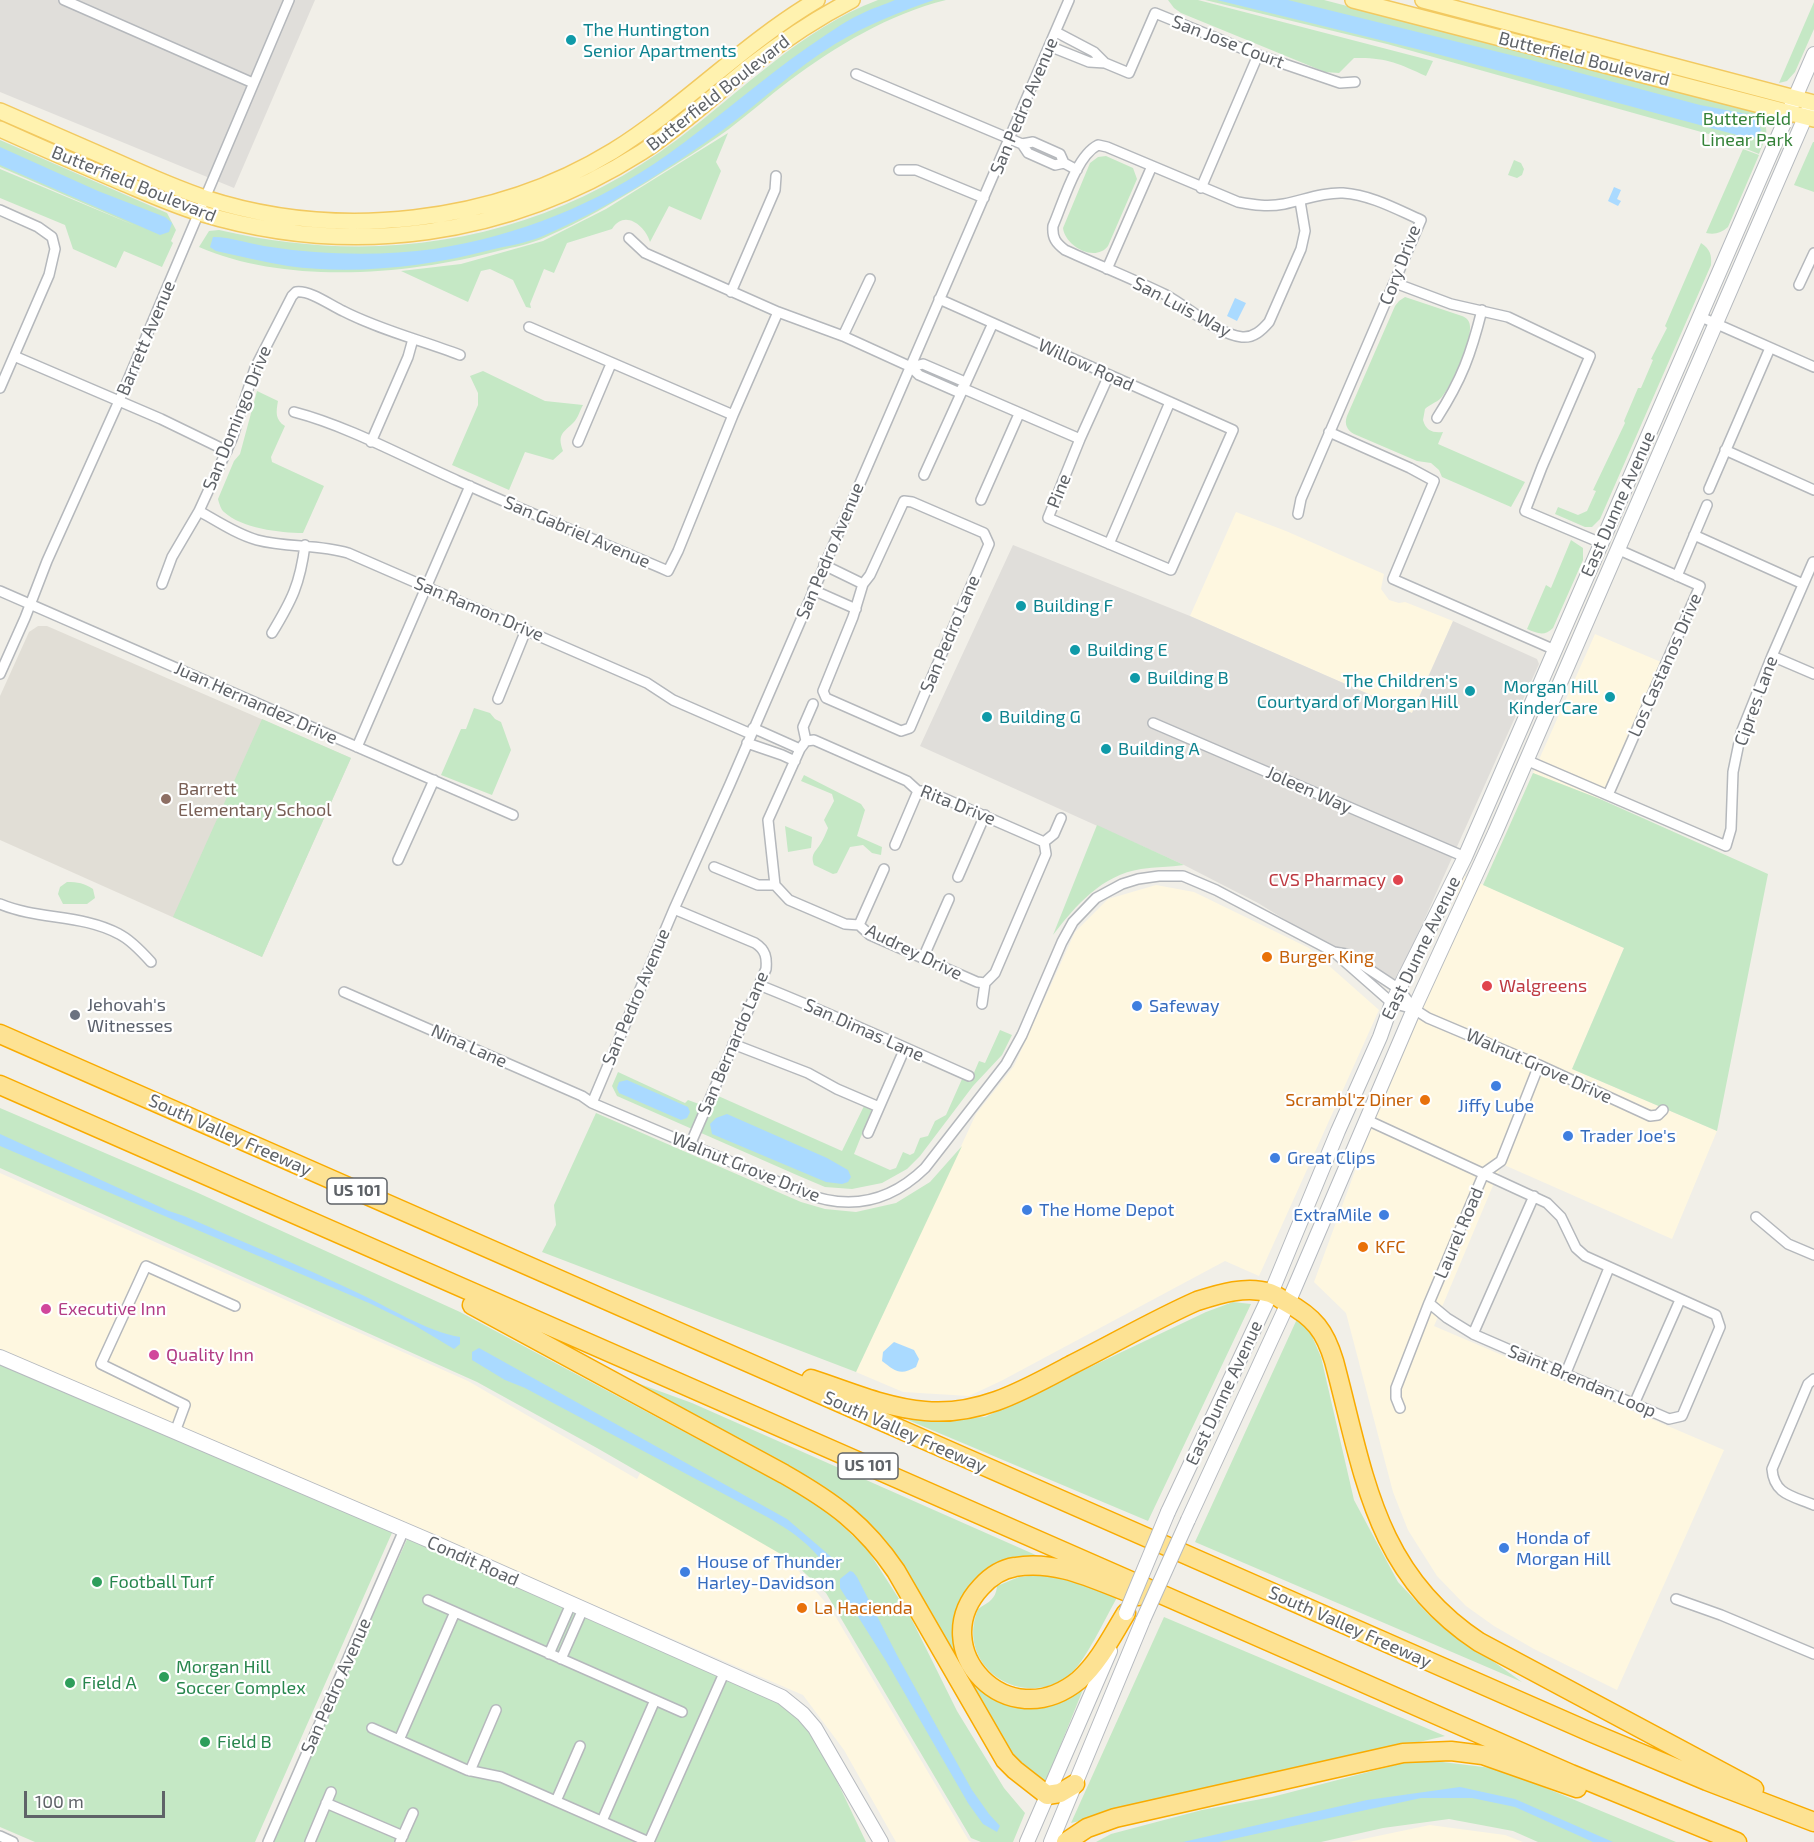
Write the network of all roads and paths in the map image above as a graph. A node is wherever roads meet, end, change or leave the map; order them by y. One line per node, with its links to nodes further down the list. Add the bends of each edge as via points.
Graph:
1 (64, 0): 15 (street)
2 (289, 0): 15 (street, Barrett Avenue)
3 (817, 0): 27 (main road, Butterfield Boulevard, via 766,33 636,136 557,179 501,200 414,218 351,221 274,214)
4 (852, 0): 31 (main road, Butterfield Boulevard, via 777,46 645,150 591,182 526,209 449,229 359,237 273,231)
5 (1070, 0): 8 (street, San Pedro Avenue)
6 (1353, 0): 19 (main road, Butterfield Boulevard)
7 (1423, 0): 16 (main road, Butterfield Boulevard)
8 (1056, 32): 9 (street, San Pedro Avenue); 12 (street, San Jose Court, via 1094,52)
9 (1049, 46): 12 (street, San Jose Court, via 1089,62); 21 (street, San Pedro Avenue)
10 (1814, 54): 16 (main road, East Dunne Avenue)
11 (1258, 55): 12 (street, San Jose Court, via 1155,13 1129,73); 14 (street, San Jose Court, via 1340,83); 26 (street)
12 (1105, 63)
13 (856, 74): 21 (street)
14 (1355, 81)
15 (253, 83): 27 (street, Barrett Avenue)
16 (1795, 97): 17 (main road, Butterfield Boulevard); 19 (main road, East Dunne Avenue)
17 (1812, 107): 19 (main road, Butterfield Boulevard); 44 (main road, East Dunne Avenue)
18 (0, 111): 27 (main road, Butterfield Boulevard)
19 (1789, 112): 42 (main road, East Dunne Avenue)
20 (0, 129): 31 (main road, Butterfield Boulevard)
21 (1010, 139): 24 (street, via 1022,144 1033,142 1060,154 1064,164); 28 (street, San Pedro Avenue)
22 (1152, 166): 24 (street, Cory Drive, via 1098,146 1086,154); 26 (street, Cory Drive); 34 (street)
23 (899, 170): 28 (street, via 916,170)
24 (1077, 170): 34 (street, San Luis Way, via 1052,235 1065,250)
25 (776, 176): 38 (street, via 775,190)
26 (1201, 188): 29 (street, Cory Drive, via 1261,206)
27 (206, 198): 31 (street, Barrett Avenue)
28 (984, 198): 39 (street, San Pedro Avenue)
29 (1300, 201): 34 (street, San Luis Way, via 1305,231 1301,249 1269,322 1253,336 1234,335 1165,295); 36 (street, Cory Drive, via 1321,195 1357,195 1422,220)
30 (0, 210): 50 (street, via 38,227 52,237 55,249 49,276)
31 (199, 213): 57 (street, Barrett Avenue)
32 (629, 238): 38 (street, via 645,253)
33 (1814, 253): 37 (street)
34 (1107, 269)
35 (870, 279): 46 (street)
36 (1395, 283): 40 (street, via 1435,299); 63 (street, Cory Drive)
37 (1800, 285)
38 (731, 292): 41 (street)
39 (939, 299): 43 (street, Willow Road); 52 (street, San Pedro Avenue)
40 (1482, 310): 62 (street, via 1470,357); 78 (street, via 1508,316 1590,356 1525,511)
41 (778, 312): 46 (street); 61 (street, San Gabriel Avenue)
42 (1701, 316): 44 (street); 78 (main road, East Dunne Avenue)
43 (993, 323): 54 (street, Willow Road); 56 (street)
44 (1715, 323): 48 (street); 81 (main road, East Dunne Avenue)
45 (529, 327): 51 (street)
46 (843, 336): 52 (street)
47 (413, 339): 49 (street, San Domingo Drive); 65 (street); 68 (street, San Domingo Drive, via 296,292 255,368)
48 (1770, 348): 53 (street); 67 (street)
49 (460, 355)
50 (14, 356): 55 (street); 57 (street)
51 (611, 364): 61 (street); 66 (street)
52 (911, 367): 56 (street, via 919,375); 83 (street, San Pedro Avenue)
53 (1814, 367)
54 (1109, 375): 58 (street, Willow Road); 64 (street, Pine)
55 (0, 388)
56 (962, 388): 60 (street); 69 (street)
57 (119, 401): 68 (street); 92 (street, Barrett Avenue)
58 (1170, 402): 79 (street); 84 (street, Willow Road, via 1233,430)
59 (294, 412): 65 (street, San Gabriel Avenue)
60 (1019, 414): 64 (street); 73 (street)
61 (733, 415): 70 (street, San Gabriel Avenue, via 668,571)
62 (1437, 418)
63 (1329, 432): 76 (street, Cory Drive); 97 (street, via 1434,481 1393,579)
64 (1080, 439): 79 (street, Pine, via 1048,518)
65 (371, 442): 70 (street, San Gabriel Avenue)
66 (578, 442)
67 (1725, 450): 71 (street); 72 (street)
68 (226, 451): 75 (street, San Domingo Drive)
69 (924, 475)
70 (470, 486): 89 (street)
71 (1708, 489)
72 (1814, 490)
73 (981, 500)
74 (1707, 505): 77 (street)
75 (199, 511): 80 (street, San Ramon Drive, via 256,540); 86 (street, San Domingo Drive, via 172,556)
76 (1298, 514)
77 (1694, 535): 85 (street); 88 (street)
78 (1601, 543): 94 (main road, via 1606,550 1583,604); 97 (main road, East Dunne Avenue)
79 (1109, 544): 84 (street, Pine)
80 (305, 545): 89 (street, San Ramon Drive, via 348,553); 96 (street, via 295,594)
81 (1617, 549): 85 (street, Los Castanos Drive); 94 (main road, East Dunne Avenue)
82 (1813, 562): 88 (street, Cipres Lane)
83 (824, 565): 87 (street); 90 (street, San Pedro Avenue)
84 (1171, 570)
85 (1677, 576): 115 (street, Los Castanos Drive, via 1700,585)
86 (162, 584)
87 (863, 584): 93 (street, San Pedro Lane); 93 (street, San Pedro Lane, via 904,501 984,533 989,544 910,728 901,731 826,698 823,691)
88 (1803, 585): 98 (street, Cipres Lane)
89 (426, 587): 95 (street, San Ramon Drive); 109 (street)
90 (813, 590): 93 (street); 105 (street, San Pedro Avenue)
91 (0, 591): 92 (street, Juan Hernandez Drive)
92 (31, 604): 99 (street, Barrett Avenue); 109 (street, Juan Hernandez Drive)
93 (856, 609)
94 (1585, 622): 111 (main road, East Dunne Avenue)
95 (526, 630): 101 (street); 105 (street, San Ramon Drive, via 647,683 673,700)
96 (272, 633)
97 (1555, 650): 103 (main road, East Dunne Avenue)
98 (1772, 656): 100 (street); 115 (street, Cipres Lane, via 1741,733 1726,846)
99 (0, 674)
100 (1814, 674)
101 (498, 699)
102 (813, 704): 108 (street, via 803,727)
103 (1528, 713): 111 (main road, via 1531,725 1523,749); 122 (main road, East Dunne Avenue)
104 (1154, 723): 122 (street, Joleen Way)
105 (752, 731): 106 (street, San Ramon Drive); 107 (street, San Pedro Avenue)
106 (780, 739): 108 (street, San Ramon Drive); 110 (street, via 780,748)
107 (747, 743): 110 (street); 130 (street, San Pedro Avenue)
108 (803, 745): 112 (street); 114 (street, Rita Drive, via 814,740 907,781)
109 (357, 747): 113 (street, Juan Hernandez Drive)
110 (773, 753): 112 (street)
111 (1526, 760): 115 (street); 119 (main road, East Dunne Avenue)
112 (795, 761): 127 (street, via 768,820)
113 (434, 780): 116 (street, Juan Hernandez Drive); 123 (street)
114 (918, 791): 117 (street, Rita Drive); 121 (street)
115 (1608, 795)
116 (513, 815)
117 (986, 815): 120 (street, Rita Drive); 126 (street)
118 (1061, 818): 120 (street, via 1054,834)
119 (1492, 838): 122 (main road, via 1482,843 1475,854); 131 (main road, East Dunne Avenue)
120 (1044, 842): 136 (street, via 1046,854 995,973)
121 (895, 844)
122 (1465, 857): 131 (main road, via 1468,872 1453,907); 138 (main road, East Dunne Avenue)
123 (398, 860)
124 (714, 867): 127 (street, Audrey Drive, via 758,885)
125 (884, 869): 132 (street)
126 (958, 877)
127 (775, 885): 132 (street, Audrey Drive, via 789,900 845,924)
128 (949, 899): 134 (street)
129 (0, 904): 135 (street, via 90,923 120,934)
130 (674, 909): 137 (street, San Bernardo Lane, via 762,948 767,959); 149 (street, San Pedro Avenue)
131 (1455, 921): 142 (main road, East Dunne Avenue)
132 (859, 925): 134 (street, Audrey Drive)
133 (1334, 952): 138 (street, Walnut Grove Drive, via 1346,954); 140 (street, Walnut Grove Drive); 154 (street, Walnut Grove Drive, via 1183,876 1138,879 1096,898 1073,922 1022,1035 999,1074 926,1168 897,1190 864,1202 825,1200)
134 (923, 958): 136 (street, Audrey Drive)
135 (151, 962)
136 (985, 983): 141 (street)
137 (759, 985): 144 (street, San Bernardo Lane); 145 (street, San Dimas Lane)
138 (1399, 989): 140 (main road, East Dunne Avenue); 142 (street, Walnut Grove Drive)
139 (344, 992): 149 (street, Nina Lane)
140 (1392, 1003): 142 (street, Walnut Grove Drive); 161 (main road, East Dunne Avenue)
141 (982, 1004)
142 (1414, 1009): 146 (street, Walnut Grove Drive); 152 (main road, East Dunne Avenue)
143 (0, 1034): 167 (highway, South Valley Freeway / US 101)
144 (733, 1044): 150 (street, via 808,1073); 154 (street, San Bernardo Lane)
145 (905, 1048): 147 (street, San Dimas Lane); 150 (street)
146 (1539, 1065): 151 (street, Walnut Grove Drive, via 1650,1116); 155 (street, Laurel Road, via 1501,1161)
147 (969, 1076)
148 (0, 1085): 160 (highway, US 101)
149 (592, 1103): 154 (street, Walnut Grove Drive)
150 (879, 1107): 153 (street)
151 (1663, 1110)
152 (1366, 1120): 155 (street, Saint Brendan Loop); 163 (main road, East Dunne Avenue)
153 (868, 1133)
154 (690, 1145)
155 (1484, 1173): 156 (street, Saint Brendan Loop); 164 (street, Laurel Road)
156 (1534, 1196): 159 (street, Saint Brendan Loop, via 1562,1217 1576,1248); 166 (street)
157 (1756, 1218): 158 (street, via 1788,1244)
158 (1814, 1255)
159 (1609, 1268): 162 (street, Saint Brendan Loop); 169 (street)
160 (440, 1279): 181 (highway, US 101); 195 (highway, via 464,1300 784,1474 852,1518 896,1571 1005,1760)
161 (1271, 1293): 163 (highway); 167 (highway, via 1244,1291 1197,1301 1013,1395 961,1411 927,1412 896,1407); 180 (main road, East Dunne Avenue, bridge, via 1168,1512)
162 (1680, 1300): 171 (street); 171 (street, Saint Brendan Loop, via 1716,1315 1720,1327 1682,1416 1669,1419)
163 (1288, 1303): 180 (main road, East Dunne Avenue, bridge, via 1188,1520); 200 (highway, via 1309,1316 1325,1337 1380,1525 1404,1569 1439,1611 1464,1633 1496,1652)
164 (1429, 1303): 166 (street, Saint Brendan Loop); 172 (street, Laurel Road, via 1396,1388)
165 (235, 1306): 173 (street, via 146,1266 102,1364 185,1404)
166 (1473, 1334): 169 (street, Saint Brendan Loop)
167 (714, 1348): 200 (highway, South Valley Freeway / US 101, via 1590,1732)
168 (0, 1357): 173 (main road, Condit Road)
169 (1565, 1375): 171 (street, Saint Brendan Loop)
170 (1814, 1379): 174 (street, via 1808,1384 1772,1469 1773,1482 1780,1491)
171 (1634, 1404)
172 (1400, 1408)
173 (175, 1432): 175 (main road, Condit Road)
174 (1814, 1505)
175 (404, 1530): 178 (main road, Condit Road); 205 (street, San Pedro Avenue)
176 (1676, 1599): 183 (street)
177 (428, 1600): 179 (street)
178 (577, 1607): 182 (street); 184 (street); 185 (main road, Condit Road)
179 (455, 1612): 182 (street); 190 (street)
180 (1135, 1617): 181 (highway, via 1086,1672 1060,1692 1032,1700 1011,1697 992,1688 974,1668 963,1640 965,1612 986,1581 1012,1567 1037,1565 1087,1576); 193 (main road, East Dunne Avenue); 195 (main road, East Dunne Avenue)
181 (1263, 1638): 201 (highway, US 101)
182 (549, 1654): 184 (street)
183 (1814, 1654)
184 (561, 1659): 186 (street)
185 (725, 1671): 207 (street); 208 (main road, Condit Road, via 782,1697 803,1714 831,1753)
186 (655, 1700): 188 (street); 199 (street)
187 (496, 1710): 192 (street)
188 (682, 1712)
189 (372, 1728): 190 (street)
190 (399, 1740): 192 (street)
191 (580, 1746): 196 (street)
192 (470, 1771): 196 (street, via 501,1777)
193 (1075, 1784): 195 (highway); 210 (main road, East Dunne Avenue)
194 (331, 1792): 197 (street)
195 (1047, 1795): 209 (main road, East Dunne Avenue)
196 (556, 1801): 199 (street)
197 (326, 1803): 203 (street); 206 (street)
198 (413, 1813): 203 (street)
199 (603, 1821): 207 (street)
200 (1814, 1821)
201 (1690, 1824): 211 (highway, via 1490,1757 1434,1751 1403,1753 1115,1818 1087,1828); 212 (highway, US 101)
202 (0, 1836): 204 (street)
203 (401, 1839)
204 (13, 1842)
205 (268, 1842)
206 (309, 1842)
207 (649, 1842)
208 (881, 1842)
209 (1027, 1842)
210 (1051, 1842)
211 (1066, 1842)
212 (1737, 1842)

